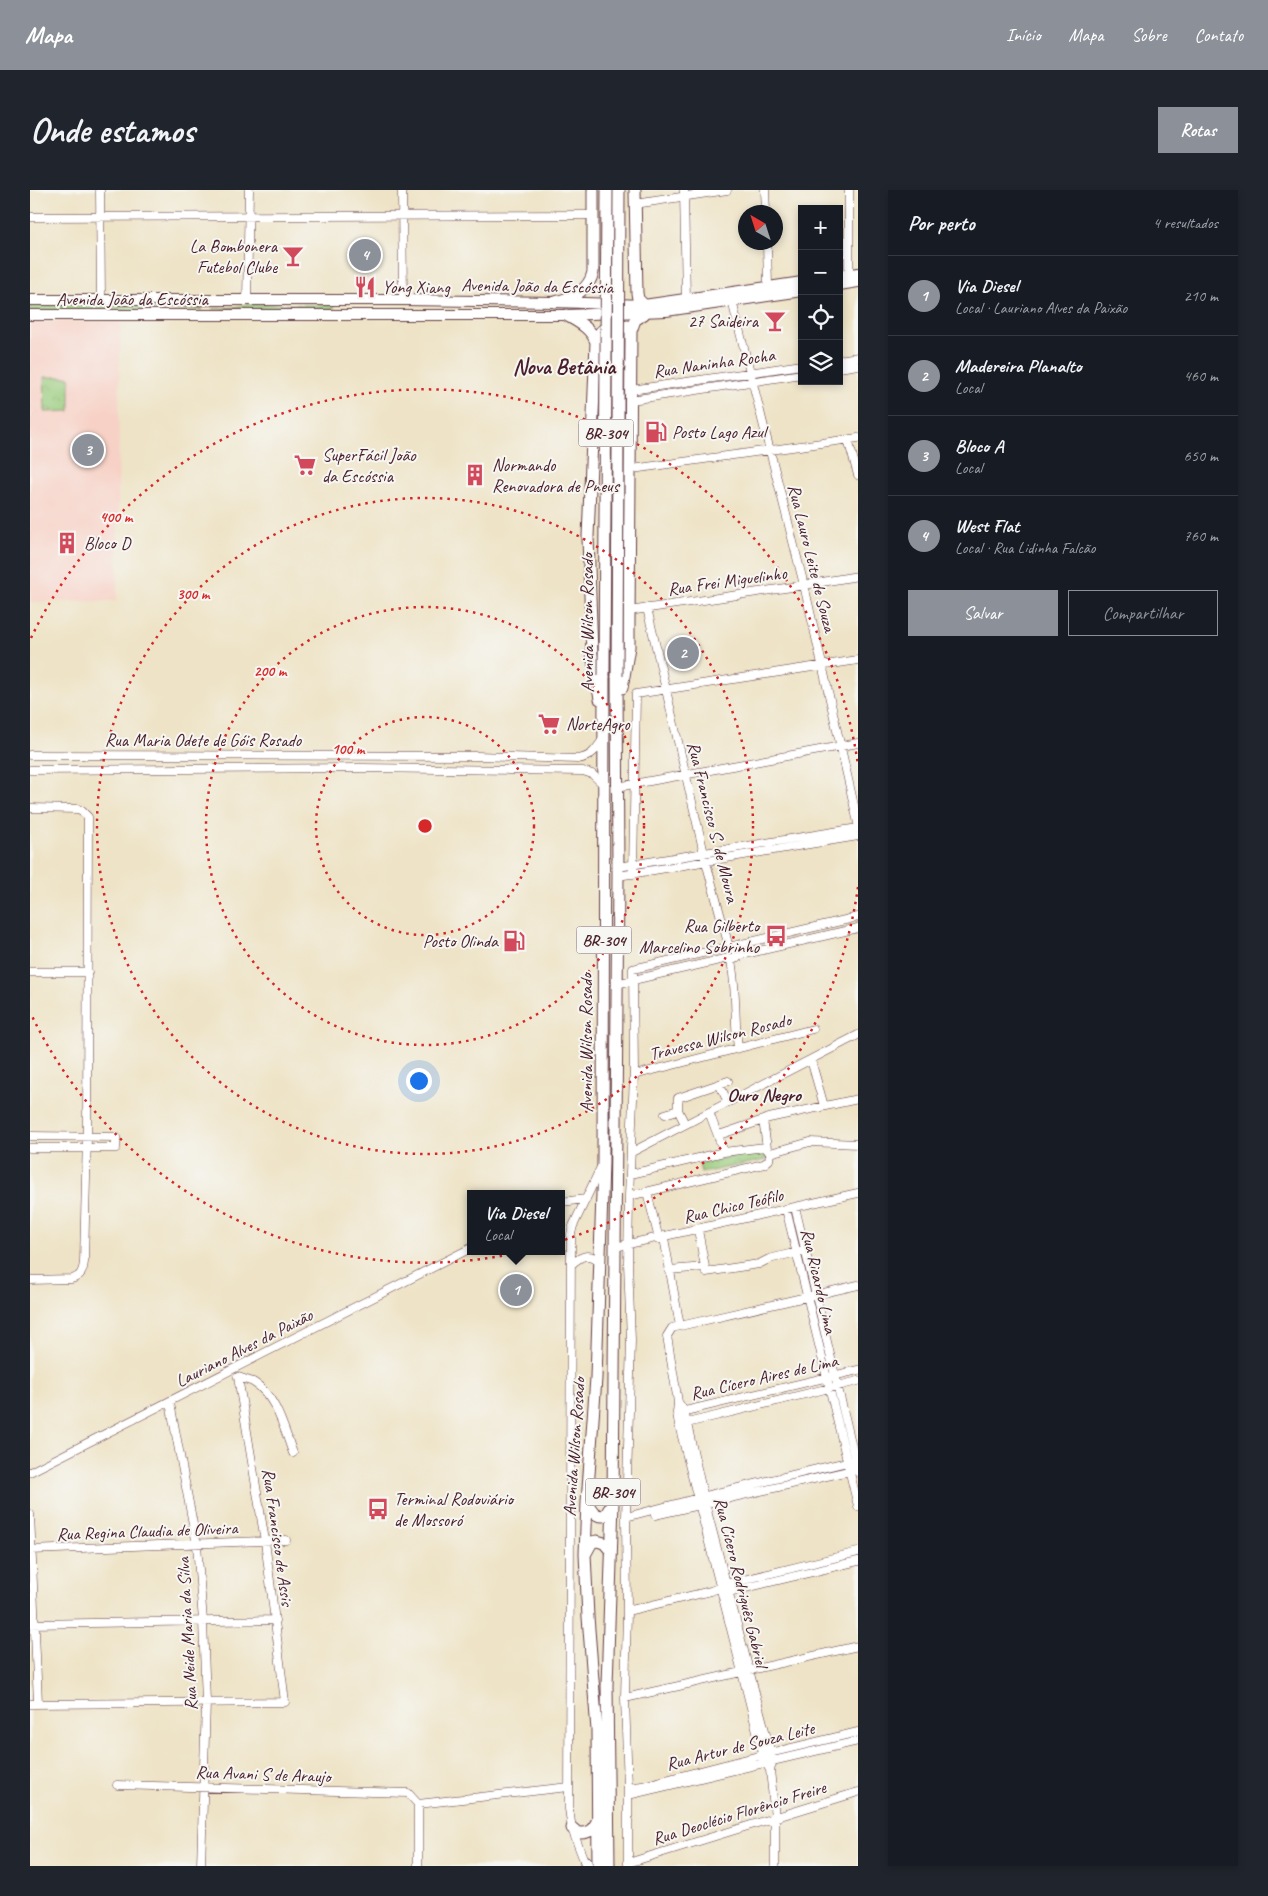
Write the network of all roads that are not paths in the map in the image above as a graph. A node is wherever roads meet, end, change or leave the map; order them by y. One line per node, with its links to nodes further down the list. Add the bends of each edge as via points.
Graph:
1 (100, 190): 14 (street)
2 (249, 190): 15 (street)
3 (402, 190): 18 (street)
4 (593, 190): 16 (highway)
5 (607, 190): 67 (highway, Avenida Wilson Rosado / BR-304, bridge)
6 (619, 190): 66 (highway, Avenida Wilson Rosado / BR-304, bridge)
7 (635, 190): 12 (highway)
8 (727, 190): 11 (street)
9 (766, 190): 13 (street)
10 (849, 190): 22 (street)
11 (684, 193): 12 (street); 32 (street)
12 (635, 204): 21 (highway)
13 (766, 205)
14 (100, 215): 15 (street); 17 (street); 29 (street)
15 (249, 216): 18 (street); 34 (street)
16 (594, 216): 18 (street); 20 (highway)
17 (30, 217)
18 (402, 217): 31 (street)
19 (767, 250): 26 (street)
20 (594, 258): 21 (highway, via 599,279 609,284 631,280); 37 (highway, via 592,279 585,288 571,298)
21 (636, 260): 38 (highway, via 637,294)
22 (849, 275)
23 (858, 282): 25 (main road)
24 (798, 283): 26 (main road, Avenida João da Escóssia)
25 (843, 284)
26 (768, 287): 32 (main road, Avenida João da Escóssia)
27 (798, 292): 36 (main road, Avenida João da Escóssia)
28 (30, 300): 29 (main road, Avenida João da Escóssia)
29 (101, 300): 33 (main road, Avenida João da Escóssia)
30 (380, 300): 31 (main road, Avenida João da Escóssia); 34 (main road, Avenida João da Escóssia); 39 (main road, via 343,305 339,309)
31 (403, 300): 35 (main road, Avenida João da Escóssia)
32 (686, 300): 38 (main road, Avenida João da Escóssia)
33 (236, 301): 34 (main road, Avenida João da Escóssia); 43 (main road, via 210,307)
34 (247, 301)
35 (467, 301): 37 (main road, Avenida João da Escóssia); 40 (main road, via 466,310 436,310)
36 (732, 301): 38 (main road, Avenida João da Escóssia); 52 (street, Rua Lauro Leite de Souza)
37 (555, 302): 38 (main road, Avenida João da Escóssia)
38 (644, 309): 42 (main road, Avenida João da Escóssia); 44 (highway, via 635,320)
39 (340, 314): 40 (main road, Avenida João da Escóssia); 43 (main road, Avenida João da Escóssia)
40 (420, 314): 42 (main road, Avenida João da Escóssia)
41 (30, 315): 43 (main road, Avenida João da Escóssia)
42 (566, 315): 45 (highway, via 591,332)
43 (206, 316)
44 (632, 331): 45 (highway, via 627,326 608,326 601,331); 53 (highway)
45 (596, 342): 67 (highway, via 588,537 592,654)
46 (858, 357): 47 (street)
47 (843, 359)
48 (858, 365): 50 (street)
49 (798, 367): 52 (street, Rua Naninha Rocha)
50 (843, 367)
51 (798, 374): 52 (street, Rua Naninha Rocha)
52 (751, 377): 53 (street, Rua Naninha Rocha); 56 (street, Rua Lauro Leite de Souza)
53 (631, 395): 57 (highway)
54 (858, 438): 55 (street)
55 (848, 440): 56 (street); 58 (street)
56 (770, 450): 57 (street); 60 (street, Rua Lauro Leite de Souza)
57 (632, 468): 62 (highway)
58 (858, 475)
59 (858, 576): 60 (street, Rua Frei Miguelinho)
60 (804, 585): 61 (street, Rua Frei Miguelinho); 64 (street, Rua Lauro Leite de Souza)
61 (647, 608): 62 (street, Rua Frei Miguelinho); 65 (street, Rua Francisco S. de Moura)
62 (629, 610): 66 (highway, via 629,647)
63 (858, 660): 64 (street)
64 (823, 667): 65 (street); 70 (street, Rua Lauro Leite de Souza)
65 (666, 689): 77 (street, Rua Francisco S. de Moura); 78 (street, via 636,694)
66 (617, 716): 80 (highway, Avenida Wilson Rosado / BR-304)
67 (605, 718): 68 (highway, Avenida Wilson Rosado / BR-304)
68 (605, 735): 73 (street, Rua Maria Odete de Góis Rosado, via 594,752 582,758); 79 (highway, Avenida Wilson Rosado / BR-304)
69 (858, 743): 70 (street)
70 (841, 746): 77 (street); 82 (street, Rua Lauro Leite de Souza)
71 (30, 755): 72 (street, Rua Maria Odete de Góis Rosado)
72 (383, 756): 73 (street, Rua Maria Odete de Góis Rosado); 74 (street, via 346,759 347,765)
73 (461, 756): 76 (street, via 478,759 478,766)
74 (362, 768): 75 (street, Rua Maria Odete de Góis Rosado); 76 (street, Rua Maria Odete de Góis Rosado)
75 (30, 770)
76 (427, 770): 79 (street, Rua Maria Odete de Góis Rosado, via 583,771 592,774)
77 (686, 774): 78 (street); 85 (street, Rua Francisco S. de Moura)
78 (634, 783): 80 (street); 87 (street)
79 (605, 786): 124 (highway, Avenida Wilson Rosado / BR-304)
80 (617, 787): 88 (highway, Avenida Wilson Rosado / BR-304)
81 (30, 808): 97 (street, via 78,809 88,817)
82 (858, 823)
83 (858, 828): 85 (street)
84 (858, 836): 86 (street)
85 (704, 854): 86 (street, Rua Francisco S. de Moura); 87 (street)
86 (706, 862): 89 (street); 94 (street, Rua Francisco S. de Moura)
87 (633, 865): 88 (street); 89 (street)
88 (618, 872): 89 (street); 99 (highway, Avenida Wilson Rosado / BR-304)
89 (633, 874)
90 (858, 917): 91 (street)
91 (829, 924): 93 (street); 94 (street)
92 (858, 928): 93 (street)
93 (831, 934): 95 (street)
94 (729, 947): 95 (street); 98 (street, via 633,969)
95 (742, 955): 98 (street); 102 (street, via 731,961 736,983)
96 (30, 972): 97 (street)
97 (88, 972): 117 (street)
98 (633, 980): 99 (street); 104 (street)
99 (616, 984): 135 (highway, Avenida Wilson Rosado / BR-304)
100 (813, 1029): 102 (street, Travessa Wilson Rosado)
101 (857, 1038): 103 (street)
102 (738, 1048): 104 (street, Travessa Wilson Rosado)
103 (811, 1060): 108 (street); 109 (street)
104 (634, 1074): 122 (street)
105 (728, 1081): 106 (street)
106 (719, 1084): 108 (street); 110 (street, via 681,1096 677,1100)
107 (858, 1099): 109 (street)
108 (728, 1102): 111 (street)
109 (824, 1106): 113 (street)
110 (678, 1110): 112 (street); 114 (street)
111 (709, 1112): 114 (street); 115 (street)
112 (665, 1114)
113 (763, 1120): 115 (street); 121 (street)
114 (685, 1124): 122 (street)
115 (719, 1135): 123 (street)
116 (30, 1136): 117 (street)
117 (87, 1136): 120 (street); 120 (street, via 116,1137 116,1148)
118 (858, 1144): 121 (street, via 810,1142)
119 (30, 1148): 120 (street)
120 (87, 1148): 142 (street, via 82,1271 71,1280)
121 (769, 1151): 123 (street, via 757,1147); 126 (street, via 769,1160 764,1164)
122 (632, 1152): 125 (street)
123 (724, 1152): 125 (street)
124 (603, 1163): 129 (street); 138 (highway, Avenida Wilson Rosado / BR-304)
125 (631, 1174): 128 (street)
126 (647, 1192): 128 (street); 133 (street)
127 (858, 1192): 131 (street, Rua Chico Teófilo)
128 (629, 1196): 134 (street)
129 (586, 1199): 130 (street); 139 (street, via 571,1234)
130 (565, 1202)
131 (791, 1208): 132 (street, Rua Chico Teófilo); 137 (street, Rua Ricardo Lima)
132 (698, 1230): 133 (street, Rua Chico Teófilo); 140 (street)
133 (662, 1238): 134 (street, Rua Chico Teófilo); 141 (street)
134 (628, 1245): 135 (street, Rua Chico Teófilo); 165 (street, via 631,1340)
135 (615, 1247): 162 (highway, Avenida Wilson Rosado / BR-304)
136 (467, 1250): 152 (street, Lauriano Alves da Paixão)
137 (801, 1251): 140 (street, via 760,1264 706,1272); 144 (street, Rua Ricardo Lima); 145 (street, Rua Ricardo Lima)
138 (600, 1263): 139 (street, via 591,1256 576,1260); 161 (highway, Avenida Wilson Rosado / BR-304)
139 (571, 1265): 190 (street)
140 (705, 1267): 141 (street)
141 (669, 1270): 146 (street)
142 (30, 1280)
143 (858, 1285): 144 (street)
144 (816, 1295): 145 (street); 148 (street, Rua Ricardo Lima)
145 (808, 1296): 146 (street); 149 (street, Rua Ricardo Lima)
146 (680, 1326): 153 (street, Rua Cícero Rodriguês Gabriel, via 672,1328 667,1336)
147 (858, 1370): 148 (street, Rua Cícero Aires de Lima)
148 (835, 1375): 149 (street, Rua Cícero Aires de Lima); 151 (street, Rua Ricardo Lima)
149 (827, 1377): 151 (street, Rua Ricardo Lima); 153 (street, Rua Cícero Aires de Lima)
150 (858, 1381): 151 (street, Rua Cícero Aires de Lima)
151 (833, 1387): 154 (street, Rua Cícero Aires de Lima); 156 (street, Rua Ricardo Lima)
152 (170, 1403): 158 (street, Lauriano Alves da Paixão); 168 (street, Rua Neide Maria da Silva)
153 (680, 1412): 154 (street, Rua Cícero Rodriguês Gabriel)
154 (683, 1424): 160 (street, Rua Cícero Rodriguês Gabriel)
155 (293, 1453): 167 (street, Rua Francisco de Assis, via 267,1393 253,1382 238,1377)
156 (854, 1460): 157 (street, Rua Ricardo Lima); 159 (street)
157 (856, 1470): 159 (street); 163 (street, Rua Ricardo Lima)
158 (30, 1472)
159 (799, 1478): 160 (street)
160 (701, 1500): 165 (street); 174 (street, Rua Cícero Rodriguês Gabriel)
161 (587, 1502): 162 (highway, via 595,1514 603,1516); 172 (highway, Avenida Wilson Rosado / BR-304)
162 (613, 1502): 170 (highway, Avenida Wilson Rosado / BR-304)
163 (858, 1506)
164 (30, 1514): 169 (street)
165 (626, 1519): 175 (street)
166 (286, 1540): 167 (street, Rua Regina Claudia de Oliveira)
167 (265, 1541): 168 (street, Rua Regina Claudia de Oliveira); 176 (street, Rua Francisco de Assis)
168 (197, 1545): 169 (street, Rua Regina Claudia de Oliveira); 177 (street, Rua Neide Maria da Silva)
169 (31, 1550): 178 (street)
170 (611, 1551): 172 (highway, via 597,1540); 202 (highway, Avenida Wilson Rosado / BR-304, via 607,1685)
171 (858, 1552): 174 (street)
172 (585, 1554): 195 (highway, Avenida Wilson Rosado / BR-304, via 598,1730)
173 (858, 1561): 174 (street)
174 (724, 1589): 175 (street); 180 (street, Rua Cícero Rodriguês Gabriel)
175 (628, 1610): 181 (street)
176 (275, 1620): 177 (street); 182 (street, Rua Francisco de Assis, via 285,1702)
177 (203, 1621): 178 (street); 182 (street, Rua Neide Maria da Silva)
178 (32, 1624): 183 (street)
179 (858, 1646): 180 (street)
180 (746, 1672): 181 (street); 186 (street, Rua Cícero Rodriguês Gabriel)
181 (625, 1698): 191 (street)
182 (206, 1702): 183 (street); 189 (street, Rua Neide Maria da Silva)
183 (34, 1703)
184 (858, 1732): 186 (street, Rua Artur de Souza Leite)
185 (858, 1741): 187 (street, Rua Artur de Souza Leite)
186 (767, 1754): 187 (street, Rua Cícero Rodriguês Gabriel); 191 (street, Rua Artur de Souza Leite)
187 (770, 1765): 191 (street, Rua Artur de Souza Leite); 194 (street, Rua Cícero Rodriguês Gabriel)
188 (117, 1785): 189 (street, Rua Avani S de Araujo)
189 (204, 1787): 193 (street, Rua Avani S de Araujo, via 408,1793); 199 (street, Rua Neide Maria da Silva)
190 (569, 1788): 193 (street); 196 (street)
191 (628, 1791): 197 (street)
192 (858, 1792): 194 (street, Rua Deoclécio Florêncio Freire)
193 (418, 1804): 200 (street)
194 (775, 1818): 197 (street, Rua Deoclécio Florêncio Freire); 203 (street, Rua Cícero Rodriguês Gabriel)
195 (598, 1819): 196 (highway, via 587,1832 578,1833); 201 (highway, Avenida Wilson Rosado / BR-304)
196 (572, 1828): 198 (street)
197 (628, 1864)
198 (586, 1865)
199 (201, 1866)
200 (418, 1866)
201 (598, 1866)
202 (609, 1866)
203 (775, 1866)

